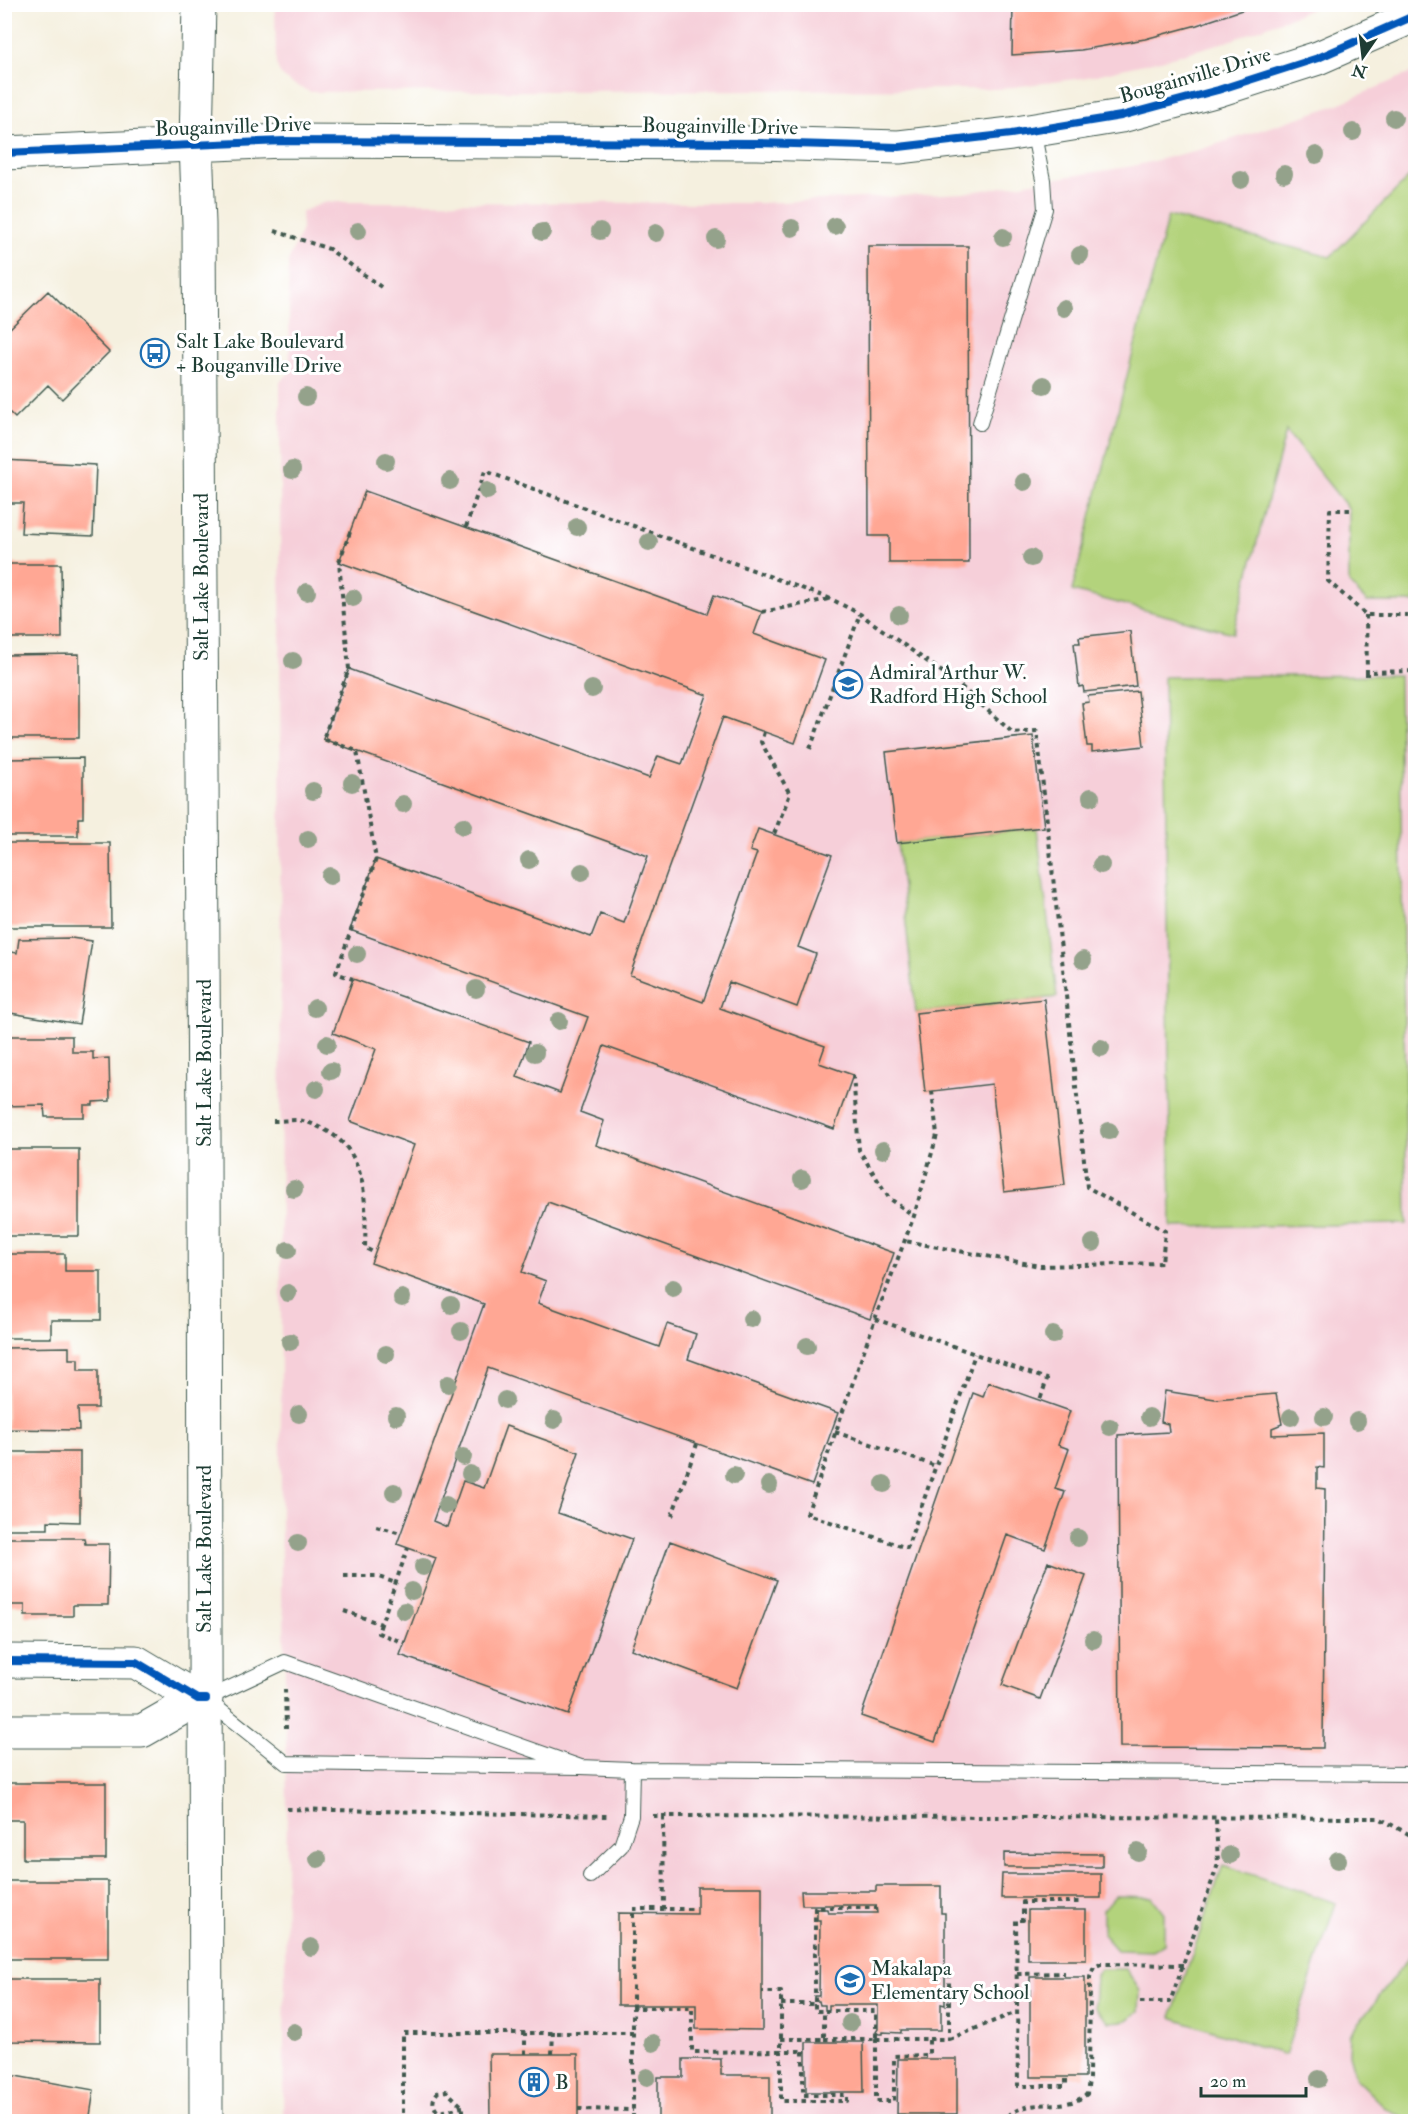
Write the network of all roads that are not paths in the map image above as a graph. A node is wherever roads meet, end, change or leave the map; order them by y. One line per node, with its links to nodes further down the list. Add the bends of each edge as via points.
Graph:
1 (200, 4): 4 (main road, Salt Lake Boulevard)
2 (1416, 15): 3 (main road, Bougainville Drive, via 1318,58 1218,90 1120,116)
3 (1033, 130): 4 (main road, Bougainville Drive, via 899,147 758,143); 6 (lane, via 1046,209)
4 (196, 144): 5 (main road, Bougainville Drive); 8 (main road, Salt Lake Boulevard, via 200,319)
5 (4, 153)
6 (980, 423)
7 (4, 1661): 8 (main road, via 136,1662)
8 (202, 1699): 9 (main road, via 142,1731); 10 (lane, via 286,1763); 10 (lane, via 285,1662); 14 (main road, Salt Lake Boulevard)
9 (4, 1731)
10 (581, 1767): 11 (lane)
11 (632, 1769): 12 (lane); 13 (lane, via 631,1816 621,1846)
12 (1416, 1774)
13 (590, 1876)
14 (206, 2121)

